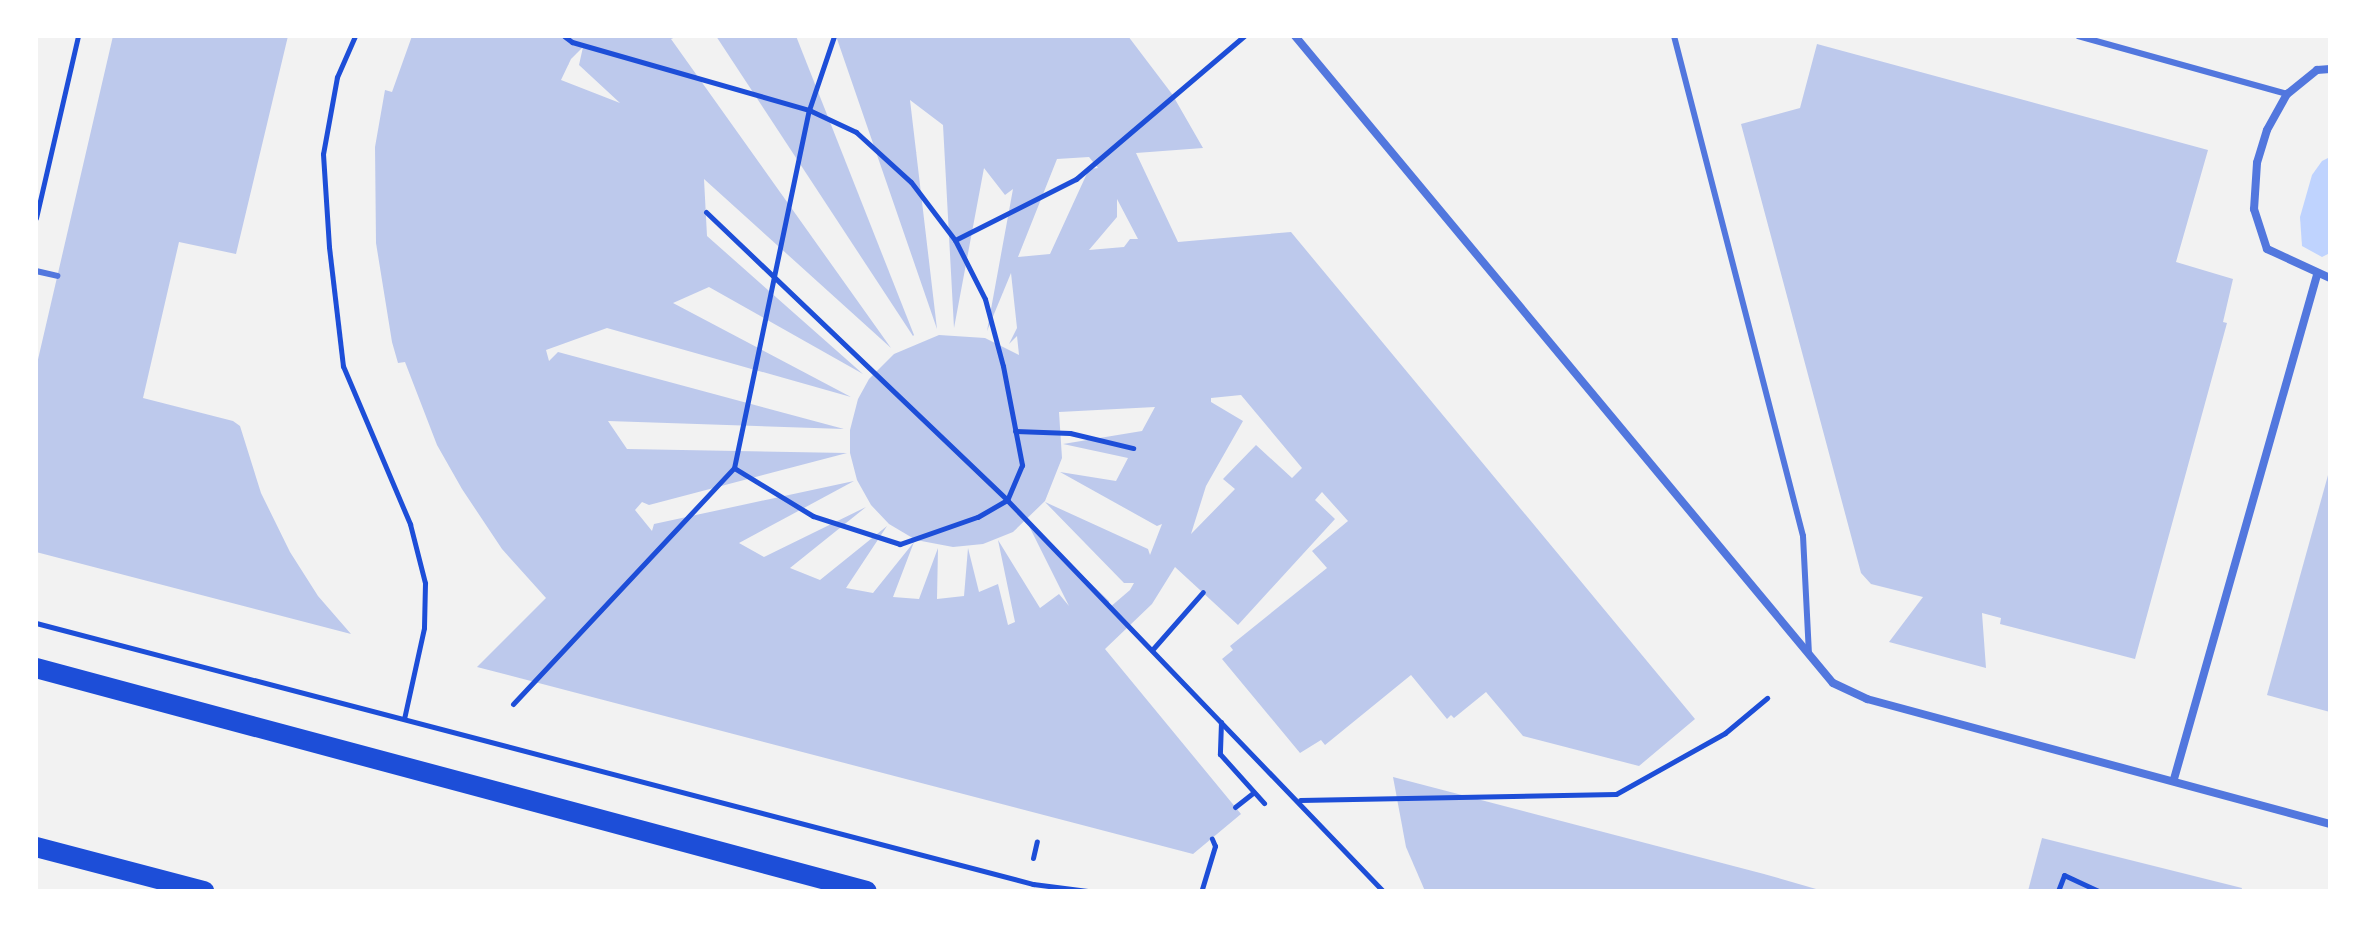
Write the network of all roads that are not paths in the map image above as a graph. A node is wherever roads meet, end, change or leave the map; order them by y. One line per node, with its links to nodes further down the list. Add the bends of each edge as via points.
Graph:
1 (1295, 36): 10 (street)
2 (1674, 36): 10 (lane, via 1803,536)
3 (2078, 36): 5 (lane)
4 (2330, 69): 5 (street, via 2317,70)
5 (2287, 94): 7 (street, via 2257,163 2254,209 2267,249)
6 (36, 271): 8 (lane)
7 (2317, 275): 9 (street); 12 (street)
8 (57, 276)
9 (2330, 278)
10 (1810, 658): 12 (street, via 1833,683 1867,699)
11 (38, 672): 16 (main road)
12 (2174, 779): 13 (street)
13 (2330, 824)
14 (36, 847): 15 (main road)
15 (204, 891)
16 (867, 891)

